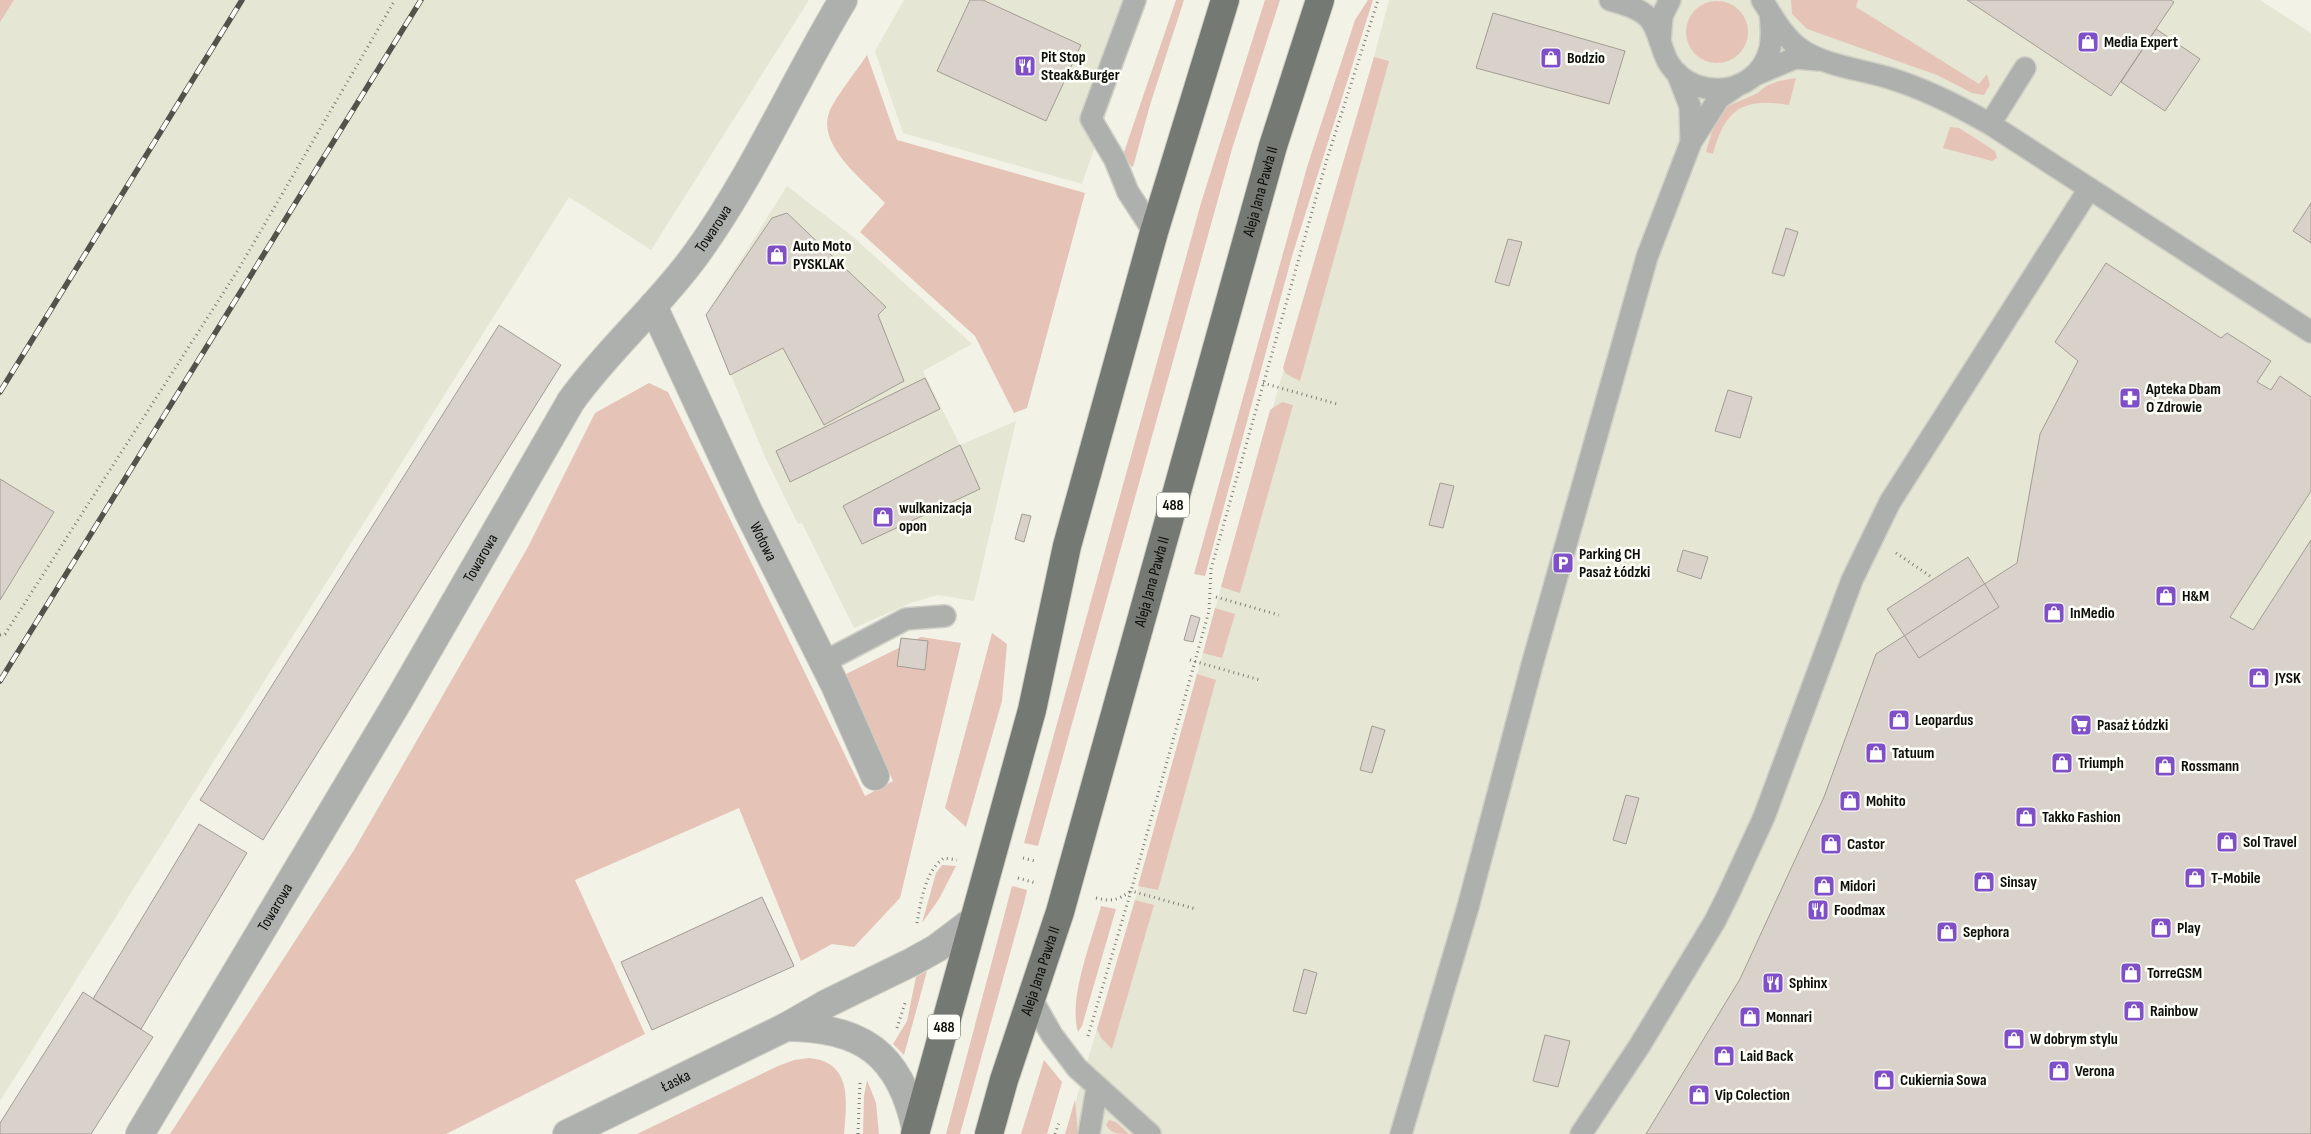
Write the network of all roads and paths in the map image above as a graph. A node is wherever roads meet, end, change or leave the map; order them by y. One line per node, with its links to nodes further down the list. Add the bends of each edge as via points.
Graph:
1 (395, 0): 28 (path, via 233,278 4,634)
2 (843, 0): 19 (street, Towarowa, via 711,232)
3 (1135, 0): 18 (lane, via 1090,119 1115,160 1128,192)
4 (1224, 0): 18 (main road, 488)
5 (1378, 0): 21 (path, via 1327,159)
6 (1610, 0): 10 (lane, via 1632,6 1648,17)
7 (1670, 0): 10 (lane, via 1660,26)
8 (1320, 4): 45 (main road, Aleja Jana Pawła II / 488, via 1273,146 1060,912)
9 (1768, 5): 11 (lane, via 1799,48); 14 (lane, via 1772,46 1765,62)
10 (1661, 47): 13 (lane)
11 (1824, 60): 14 (lane, via 1796,58); 15 (lane, via 1925,90)
12 (2025, 68): 15 (lane)
13 (1677, 73): 14 (lane, via 1703,88 1721,90); 16 (lane, via 1690,106)
14 (1746, 81): 16 (lane, via 1719,98)
15 (1990, 124): 17 (lane)
16 (1691, 142): 60 (lane, via 1647,257 1532,665 1468,907)
17 (2089, 189): 20 (lane); 23 (lane, via 1890,502)
18 (1154, 232): 42 (main road, 488, via 1067,546 1032,710)
19 (653, 306): 31 (street, Wołowa, via 748,511); 53 (street, Towarowa, via 598,365 571,401 400,698)
20 (2311, 332)
21 (1263, 383): 22 (path); 30 (path, via 1211,569 1209,611)
22 (1337, 404)
23 (1872, 539): 24 (path, via 1924,569); 61 (lane, via 1852,580 1764,817 1724,904 1640,1045)
24 (1933, 578)
25 (1216, 597): 26 (path)
26 (1279, 615)
27 (945, 616): 31 (lane, via 906,619)
28 (0, 635)
29 (1190, 660): 30 (path)
30 (1195, 661): 32 (path); 39 (path)
31 (824, 662): 33 (street, Wołowa)
32 (1260, 680)
33 (875, 776)
34 (1020, 857): 36 (path)
35 (960, 861): 43 (path, via 944,858 934,865 921,900)
36 (1035, 861)
37 (1014, 877): 38 (path)
38 (1030, 881)
39 (1131, 891): 40 (path, via 1118,900 1108,902); 41 (path); 48 (path)
40 (1099, 899)
41 (1196, 909)
42 (974, 920): 46 (street, Łaska, via 937,948); 52 (main road, 488)
43 (917, 926)
44 (906, 997): 47 (path, via 902,1018)
45 (1031, 998): 48 (lane, via 1052,1035); 56 (main road, Aleja Jana Pawła II / 488)
46 (786, 1027): 52 (street, Łaska, via 827,1029 870,1047 889,1065 900,1082 911,1105); 54 (street, Łaska)
47 (892, 1034)
48 (1077, 1068): 50 (lane)
49 (861, 1077): 55 (path)
50 (1096, 1088): 58 (lane); 59 (lane)
51 (1061, 1115): 57 (path)
52 (915, 1132)
53 (140, 1134)
54 (567, 1134)
55 (858, 1134)
56 (989, 1134)
57 (1055, 1134)
58 (1089, 1134)
59 (1150, 1134)
60 (1401, 1134)
61 (1581, 1134)

